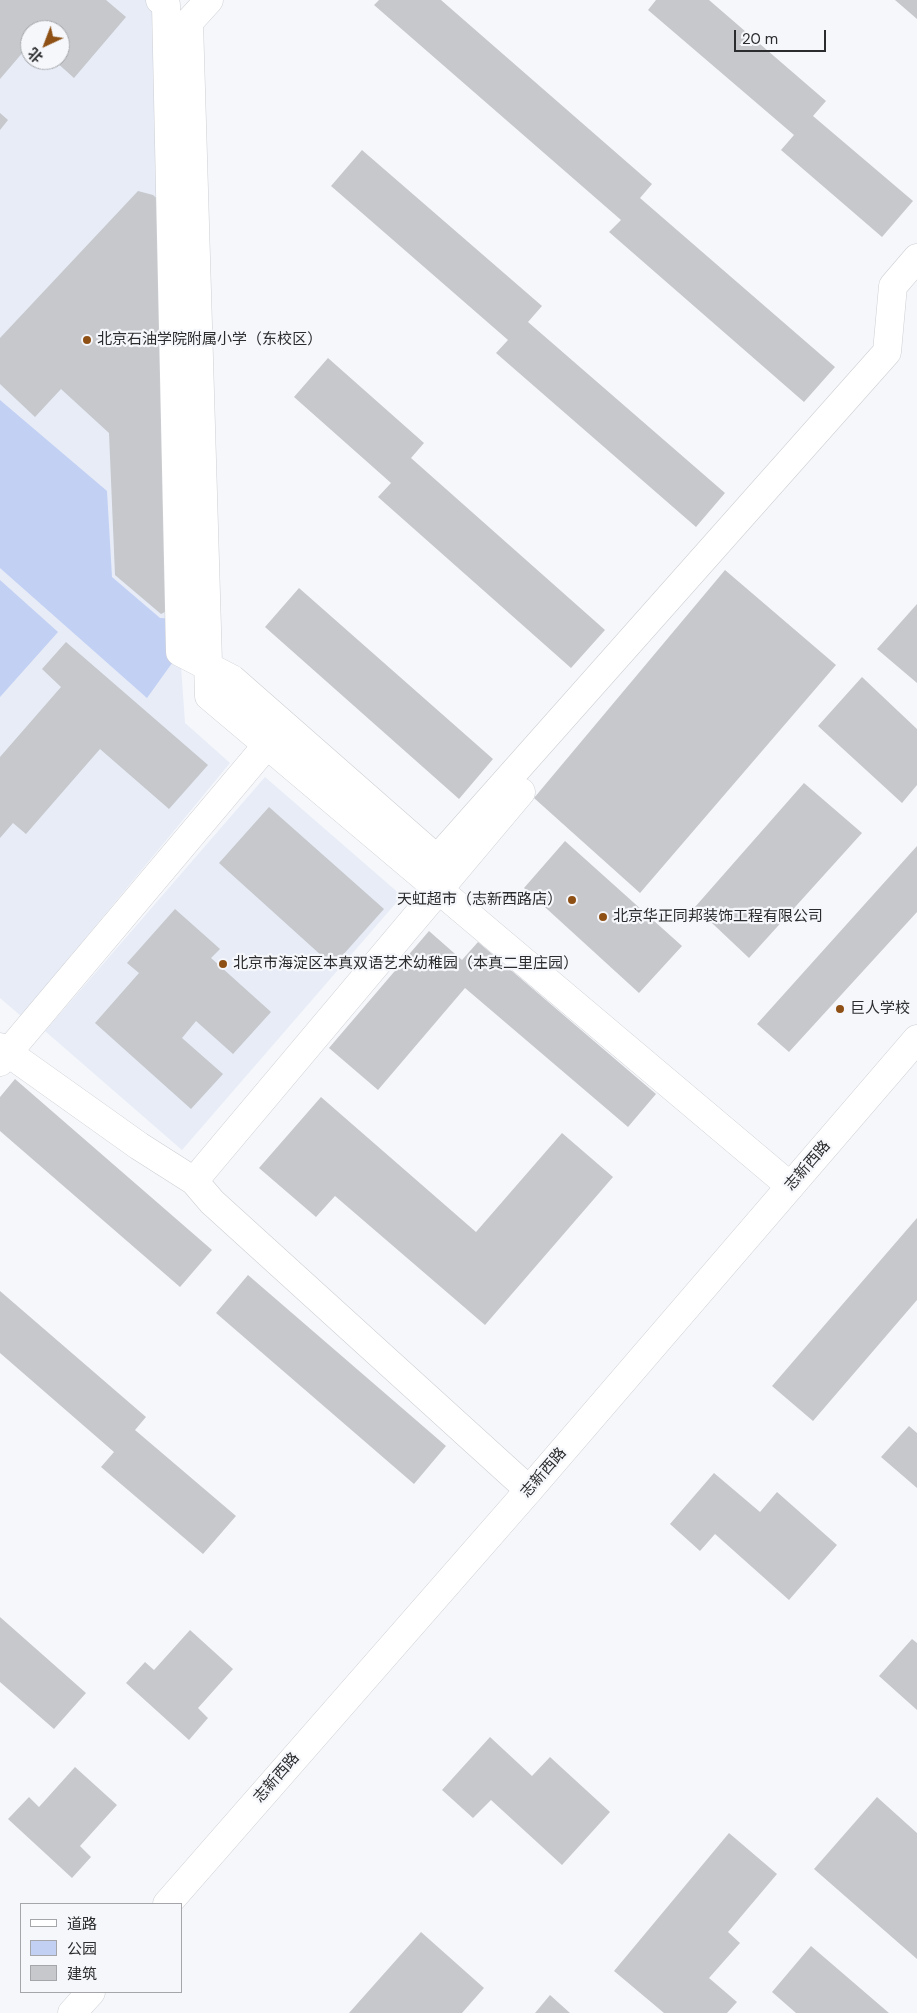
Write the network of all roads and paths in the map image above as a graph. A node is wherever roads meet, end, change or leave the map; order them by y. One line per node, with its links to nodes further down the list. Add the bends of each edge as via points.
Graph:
1 (160, 0): 5 (street, via 166,5 180,652)
2 (209, 0): 5 (street, via 190,22)
3 (917, 258): 5 (street, via 894,286 887,352 437,859 232,680)
4 (805, 450): 7 (street)
5 (208, 666): 6 (street, via 209,696)
6 (267, 745): 7 (street); 9 (street)
7 (439, 890): 10 (street); 11 (street)
8 (917, 1039): 11 (street, 志新西路)
9 (2, 1054): 10 (street)
10 (194, 1181): 12 (street, via 212,1202)
11 (790, 1186): 12 (street, 志新西路)
12 (530, 1490): 13 (street, 志新西路)
13 (168, 1903)
14 (90, 1993): 15 (street)
15 (72, 2013)

